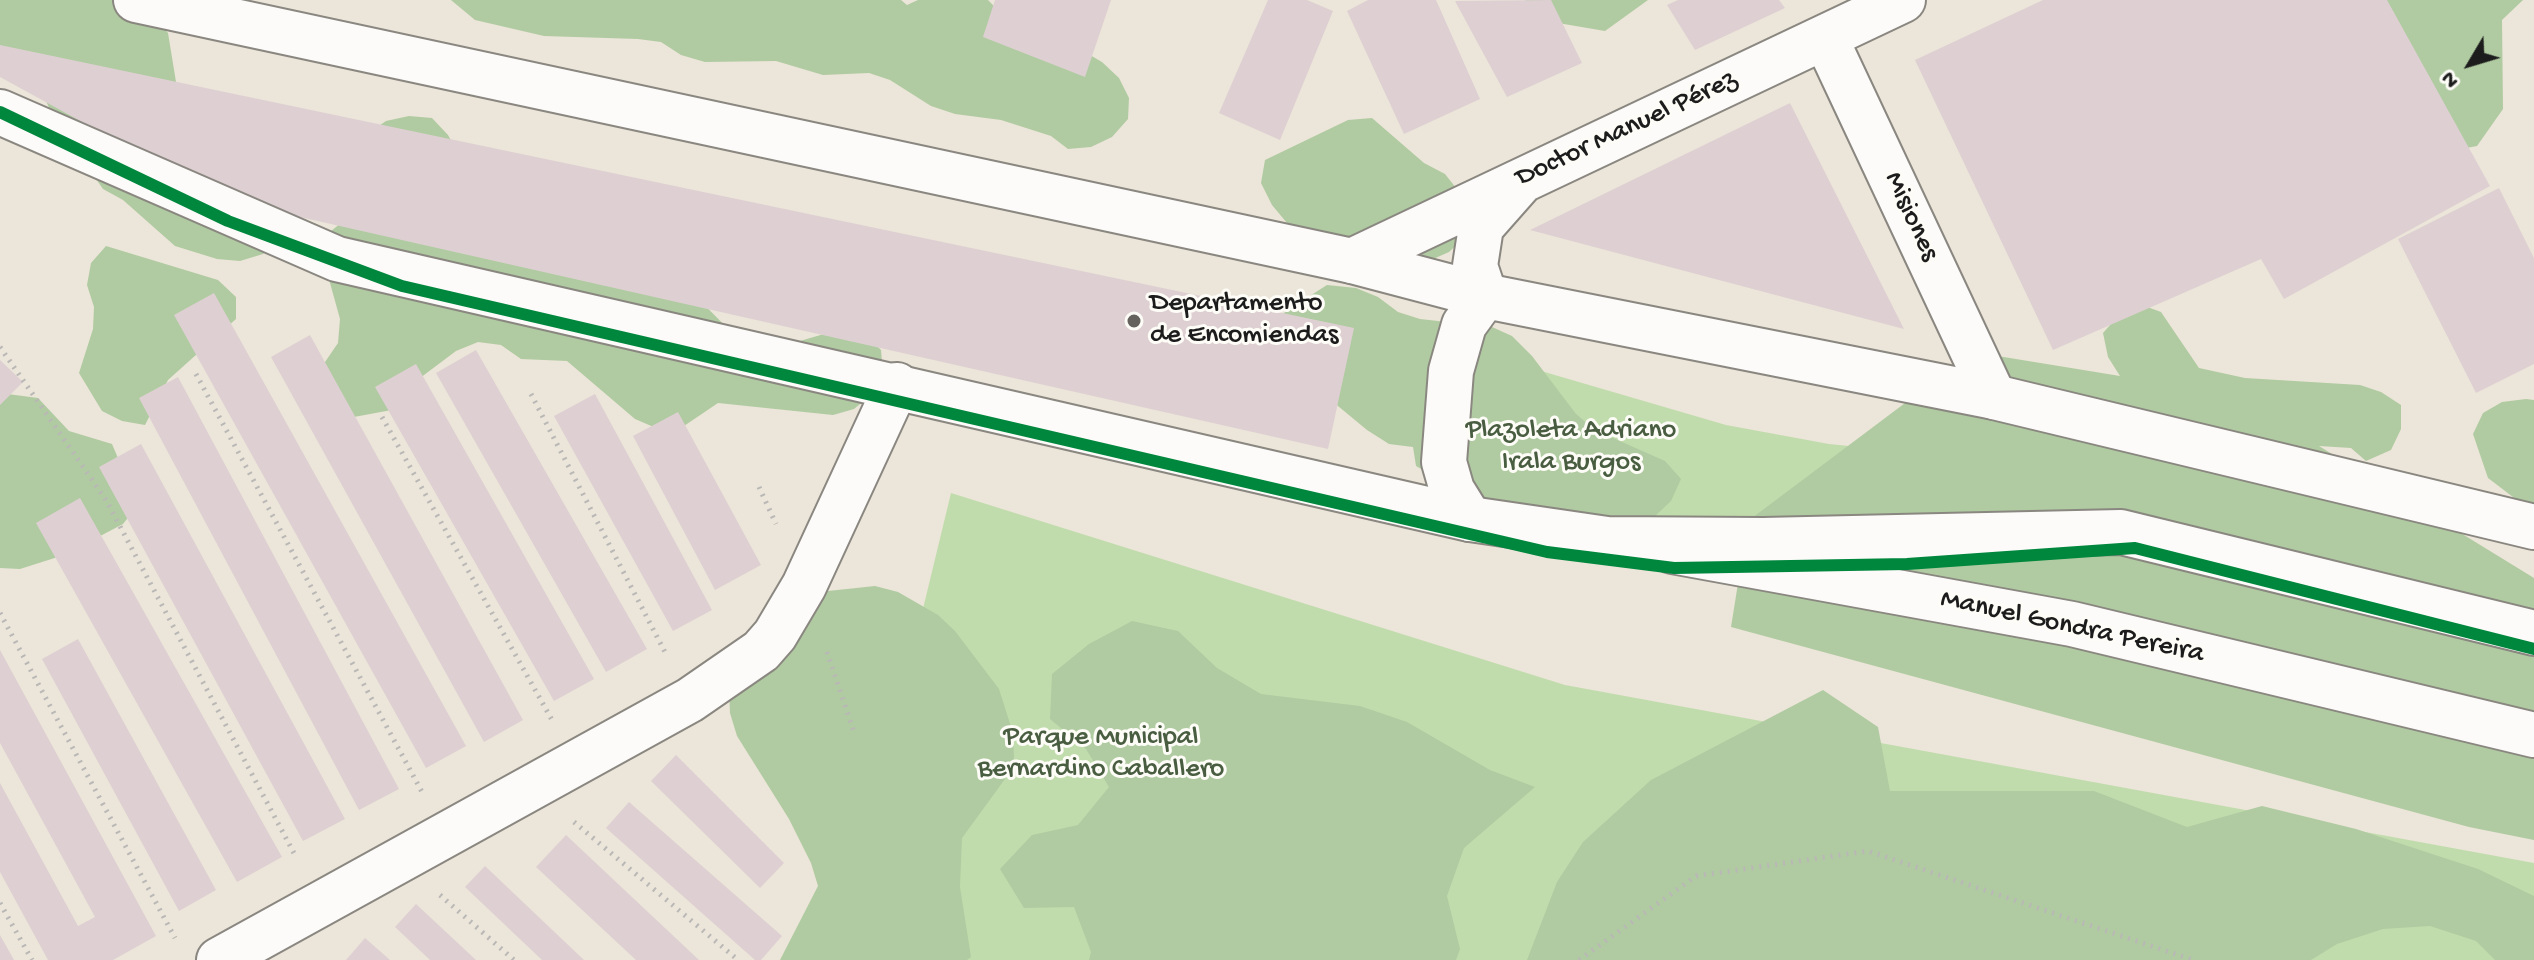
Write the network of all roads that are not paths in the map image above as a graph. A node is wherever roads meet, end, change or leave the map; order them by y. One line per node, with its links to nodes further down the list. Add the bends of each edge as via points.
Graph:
1 (136, 0): 6 (main road)
2 (1903, 0): 3 (main road, Doctor Manuel Pérez)
3 (1825, 37): 5 (main road, Doctor Manuel Pérez); 9 (main road, Misiones)
4 (0, 112): 8 (main road, via 337,259)
5 (1526, 177): 6 (main road, Doctor Manuel Pérez); 7 (main road, via 1481,227 1475,266)
6 (1352, 261): 7 (main road)
7 (1485, 296): 9 (main road); 10 (main road, via 1464,325 1451,371 1444,462 1452,490)
8 (897, 385): 10 (main road); 15 (main road, via 804,586 761,651 690,700 321,904)
9 (1994, 397): 11 (main road)
10 (1470, 519): 12 (main road)
11 (2534, 527)
12 (1607, 539): 13 (main road, via 2121,532); 14 (main road, Manuel Gondra Pereira, via 2072,624)
13 (2534, 633)
14 (2534, 735)
15 (199, 953)

